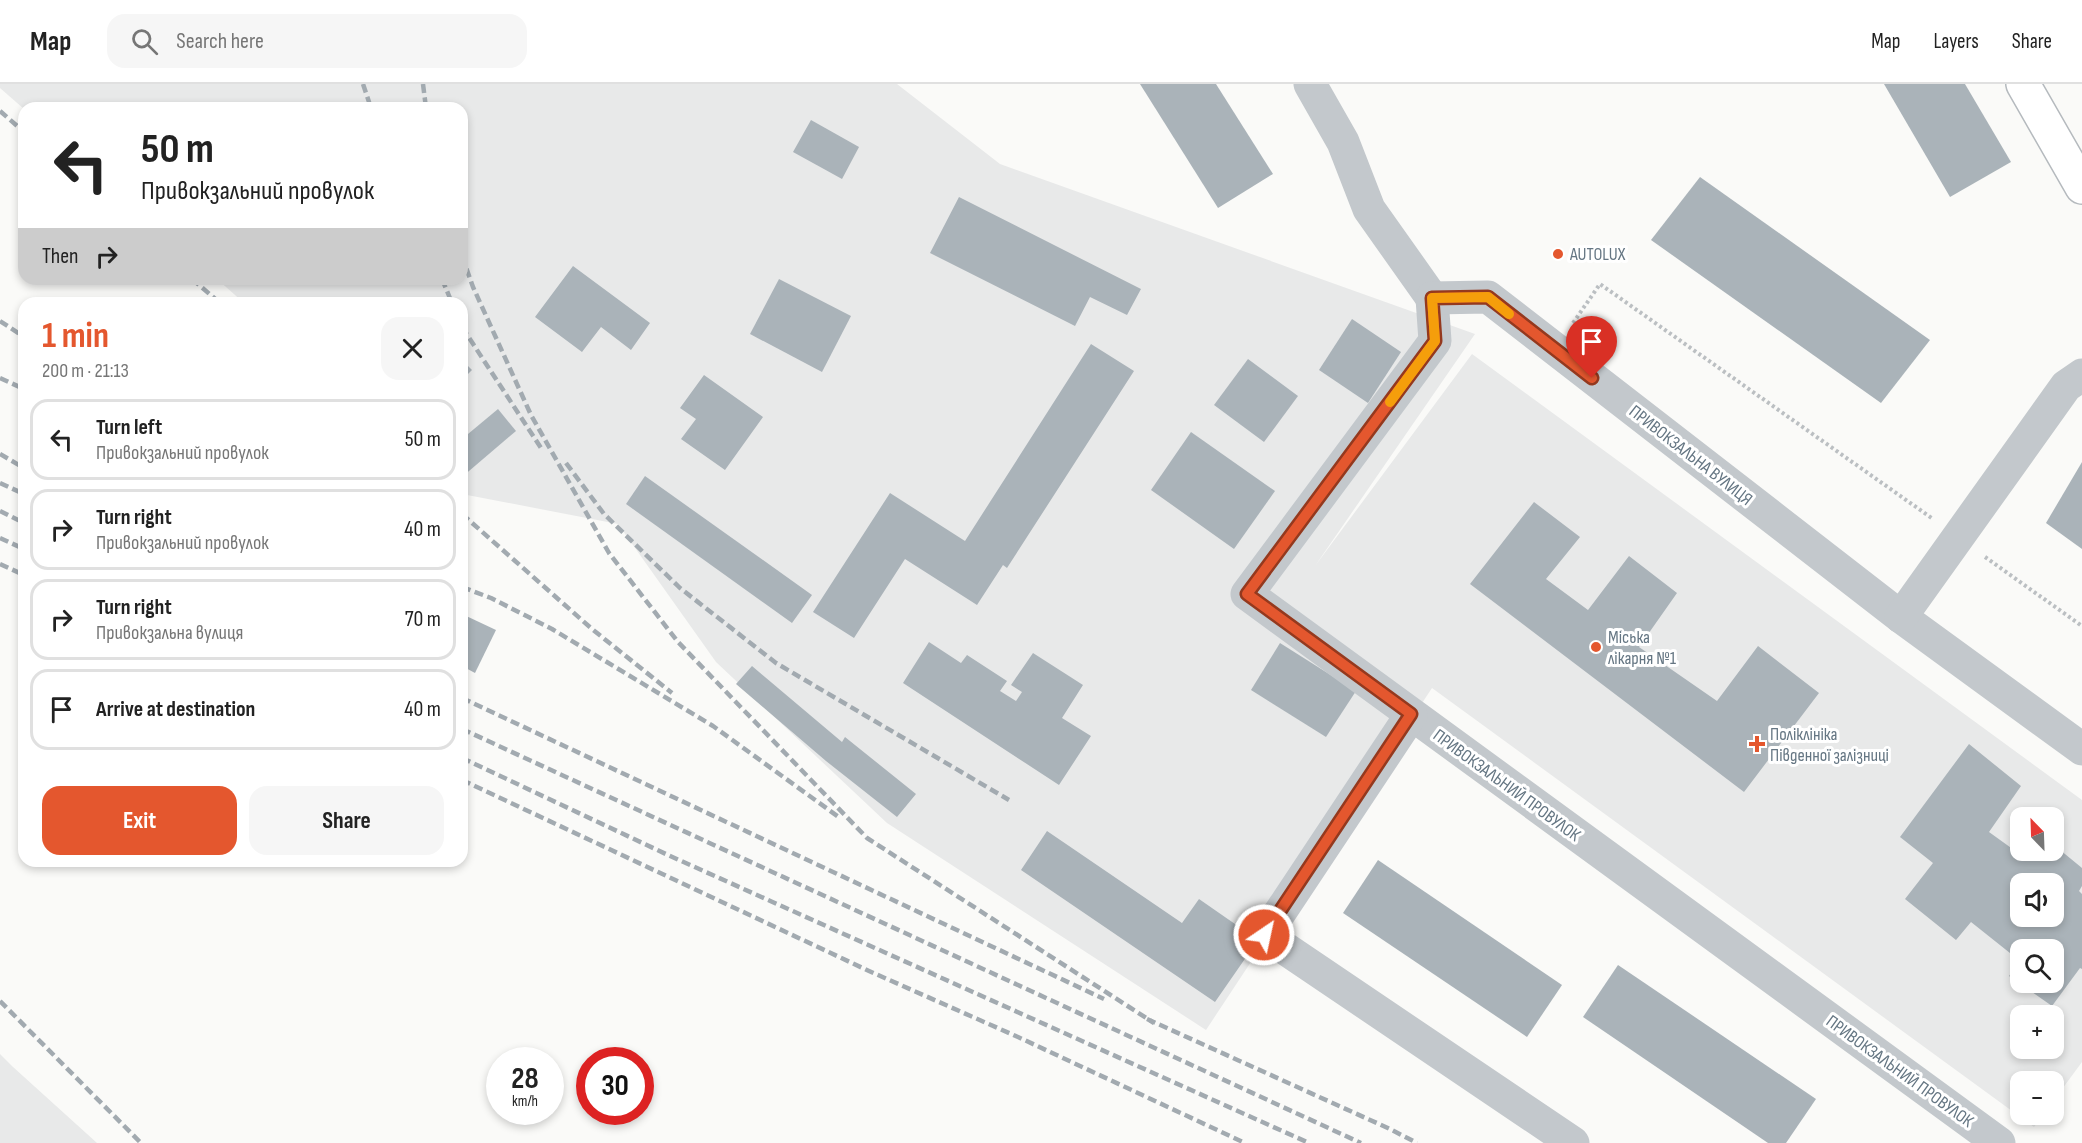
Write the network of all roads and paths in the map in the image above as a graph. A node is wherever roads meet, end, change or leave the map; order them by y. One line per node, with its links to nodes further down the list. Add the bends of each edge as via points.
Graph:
1 (1310, 84): 4 (street, via 1343,142 1369,209)
2 (2022, 84): 3 (main road)
3 (2082, 187)
4 (1432, 298): 5 (street, ПРИВОКЗАЛЬНА ВУЛИЦЯ, via 1488,297); 10 (street, ПРИВОКЗАЛЬНИЙ ПРОВУЛОК, via 1435,341 1247,594)
5 (1555, 350): 7 (path, via 1600,284); 8 (street, ПРИВОКЗАЛЬНА ВУЛИЦЯ)
6 (2082, 375): 7 (street, via 2066,386)
7 (1957, 537): 8 (street); 9 (path)
8 (1901, 617): 11 (street, ПРИВОКЗАЛЬНА ВУЛИЦЯ)
9 (2082, 626)
10 (1411, 714): 12 (street, via 1264,935); 13 (street, ПРИВОКЗАЛЬНИЙ ПРОВУЛОК)
11 (2082, 749)
12 (1573, 1143)
13 (1999, 1143)

